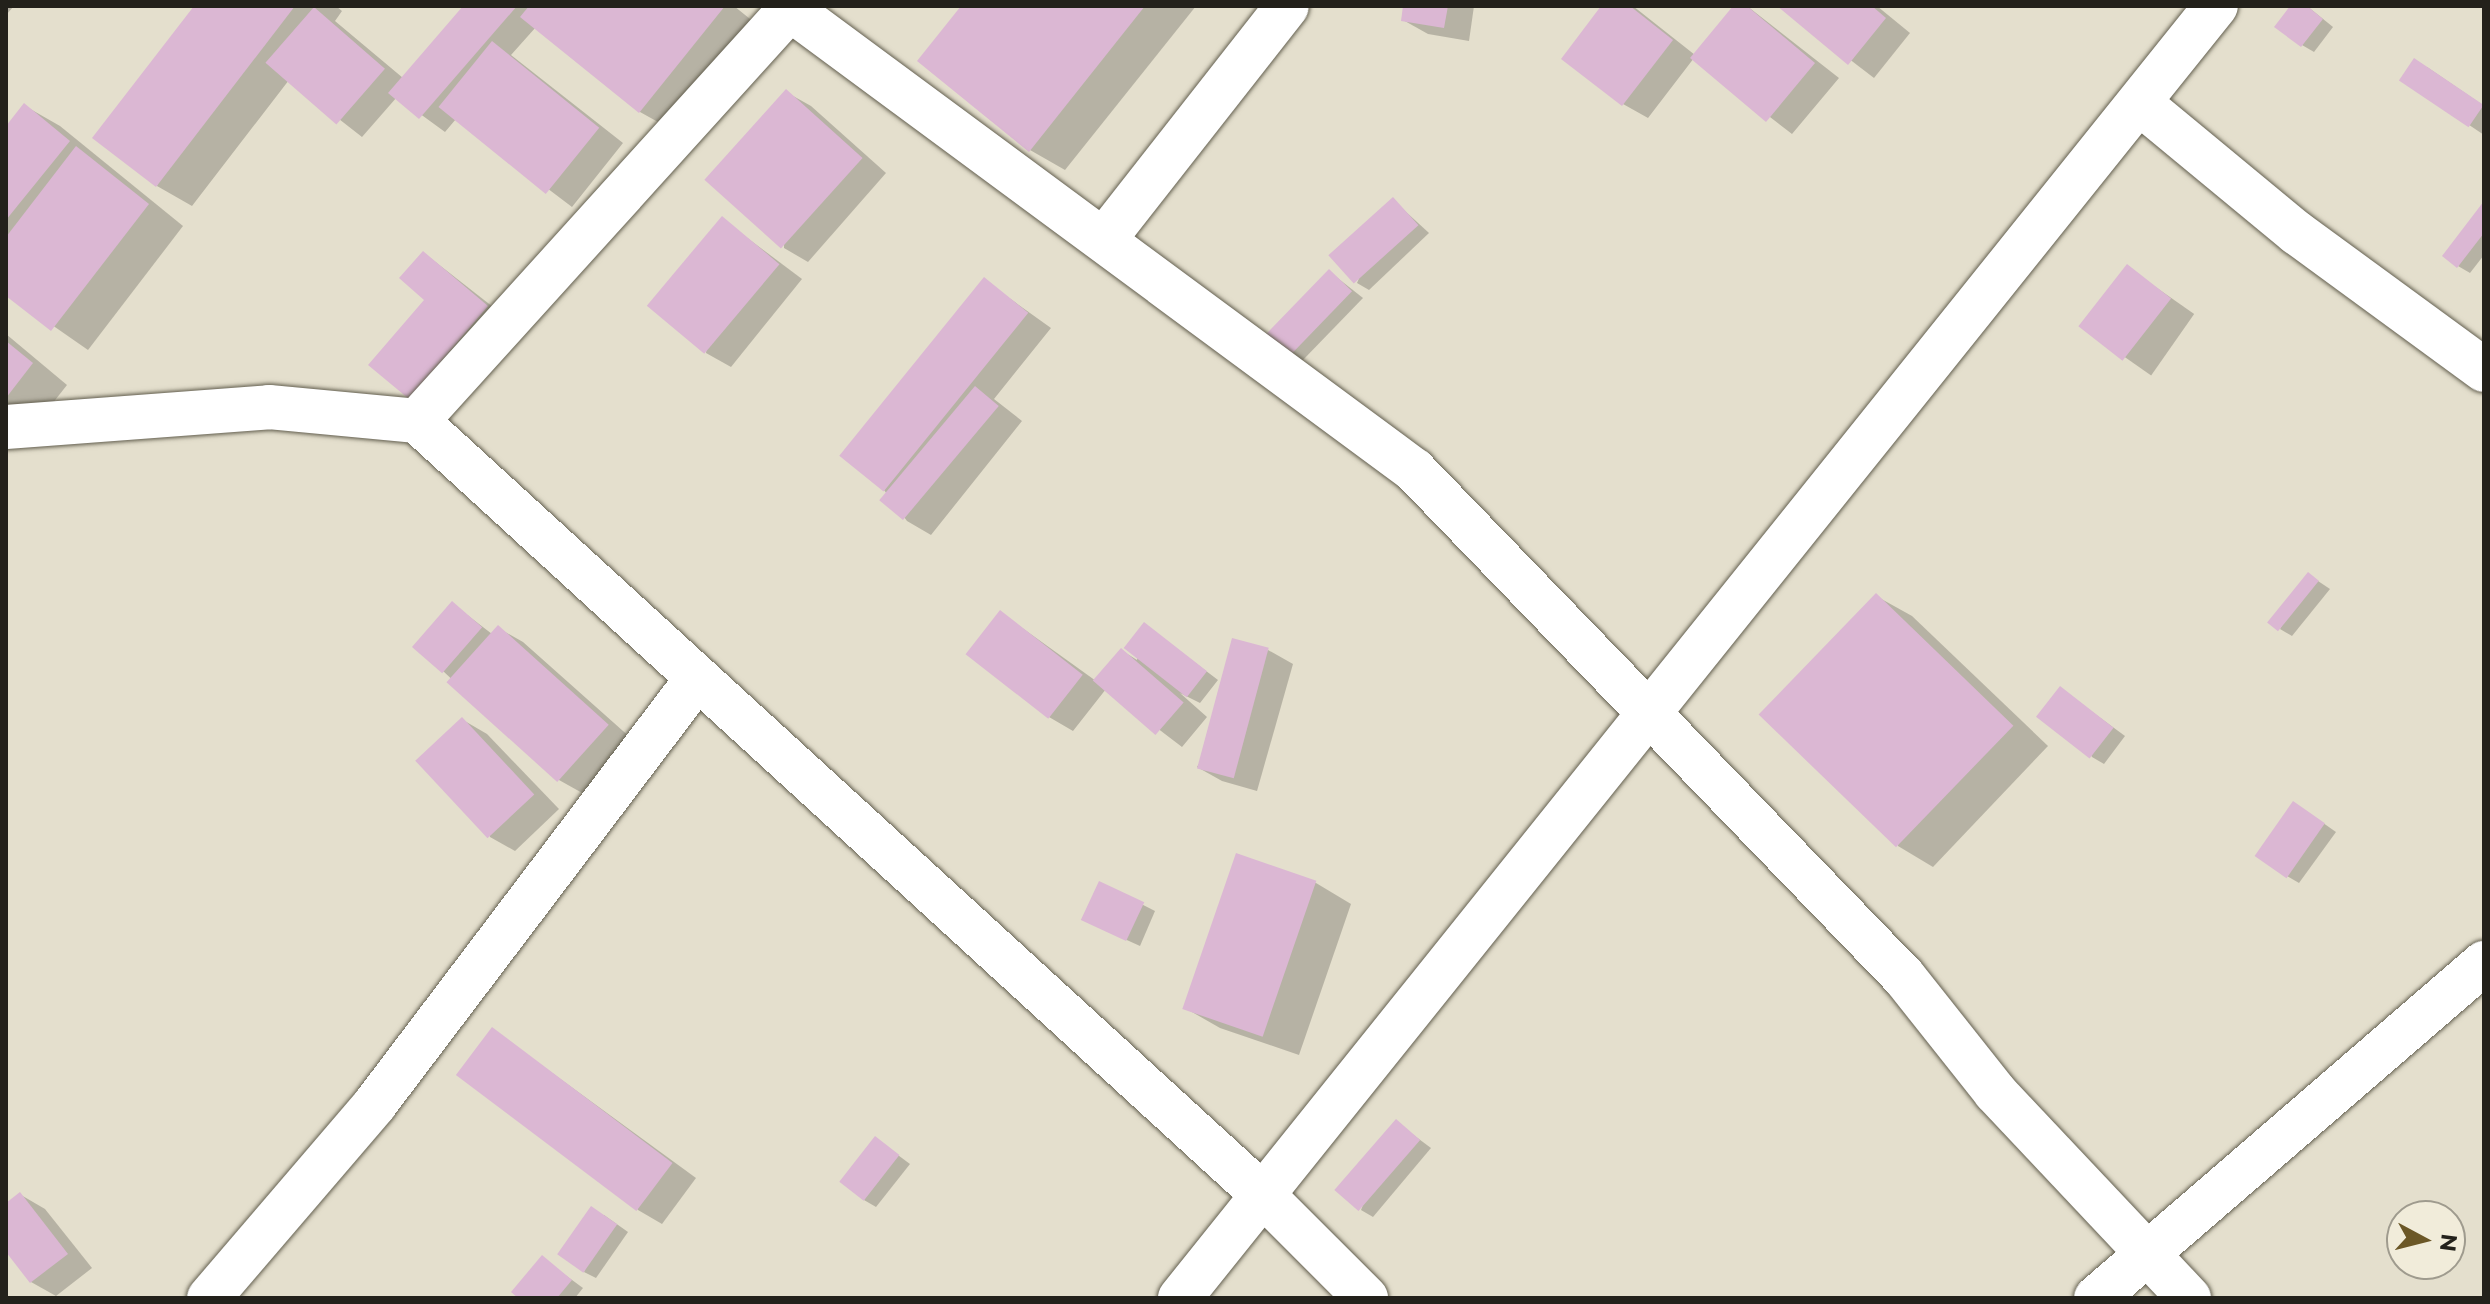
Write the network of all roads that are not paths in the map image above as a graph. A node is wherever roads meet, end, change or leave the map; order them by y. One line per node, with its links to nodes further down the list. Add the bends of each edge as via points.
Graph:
1 (1287, 6): 4 (street)
2 (2216, 6): 3 (street)
3 (2142, 105): 5 (street, via 2297,233); 9 (street)
4 (1106, 237): 6 (street, via 790,9); 9 (street, via 1414,470)
5 (2484, 370)
6 (417, 421): 7 (street, via 269,407); 8 (street)
7 (6, 427)
8 (696, 680): 11 (street); 13 (street, via 375,1104)
9 (1646, 712): 11 (street); 12 (street, via 1904,977 1995,1092)
10 (2484, 963): 12 (street)
11 (1265, 1197): 14 (street); 15 (street)
12 (2148, 1257): 16 (street); 17 (street)
13 (209, 1298)
14 (1180, 1298)
15 (1366, 1298)
16 (2096, 1298)
17 (2189, 1298)

